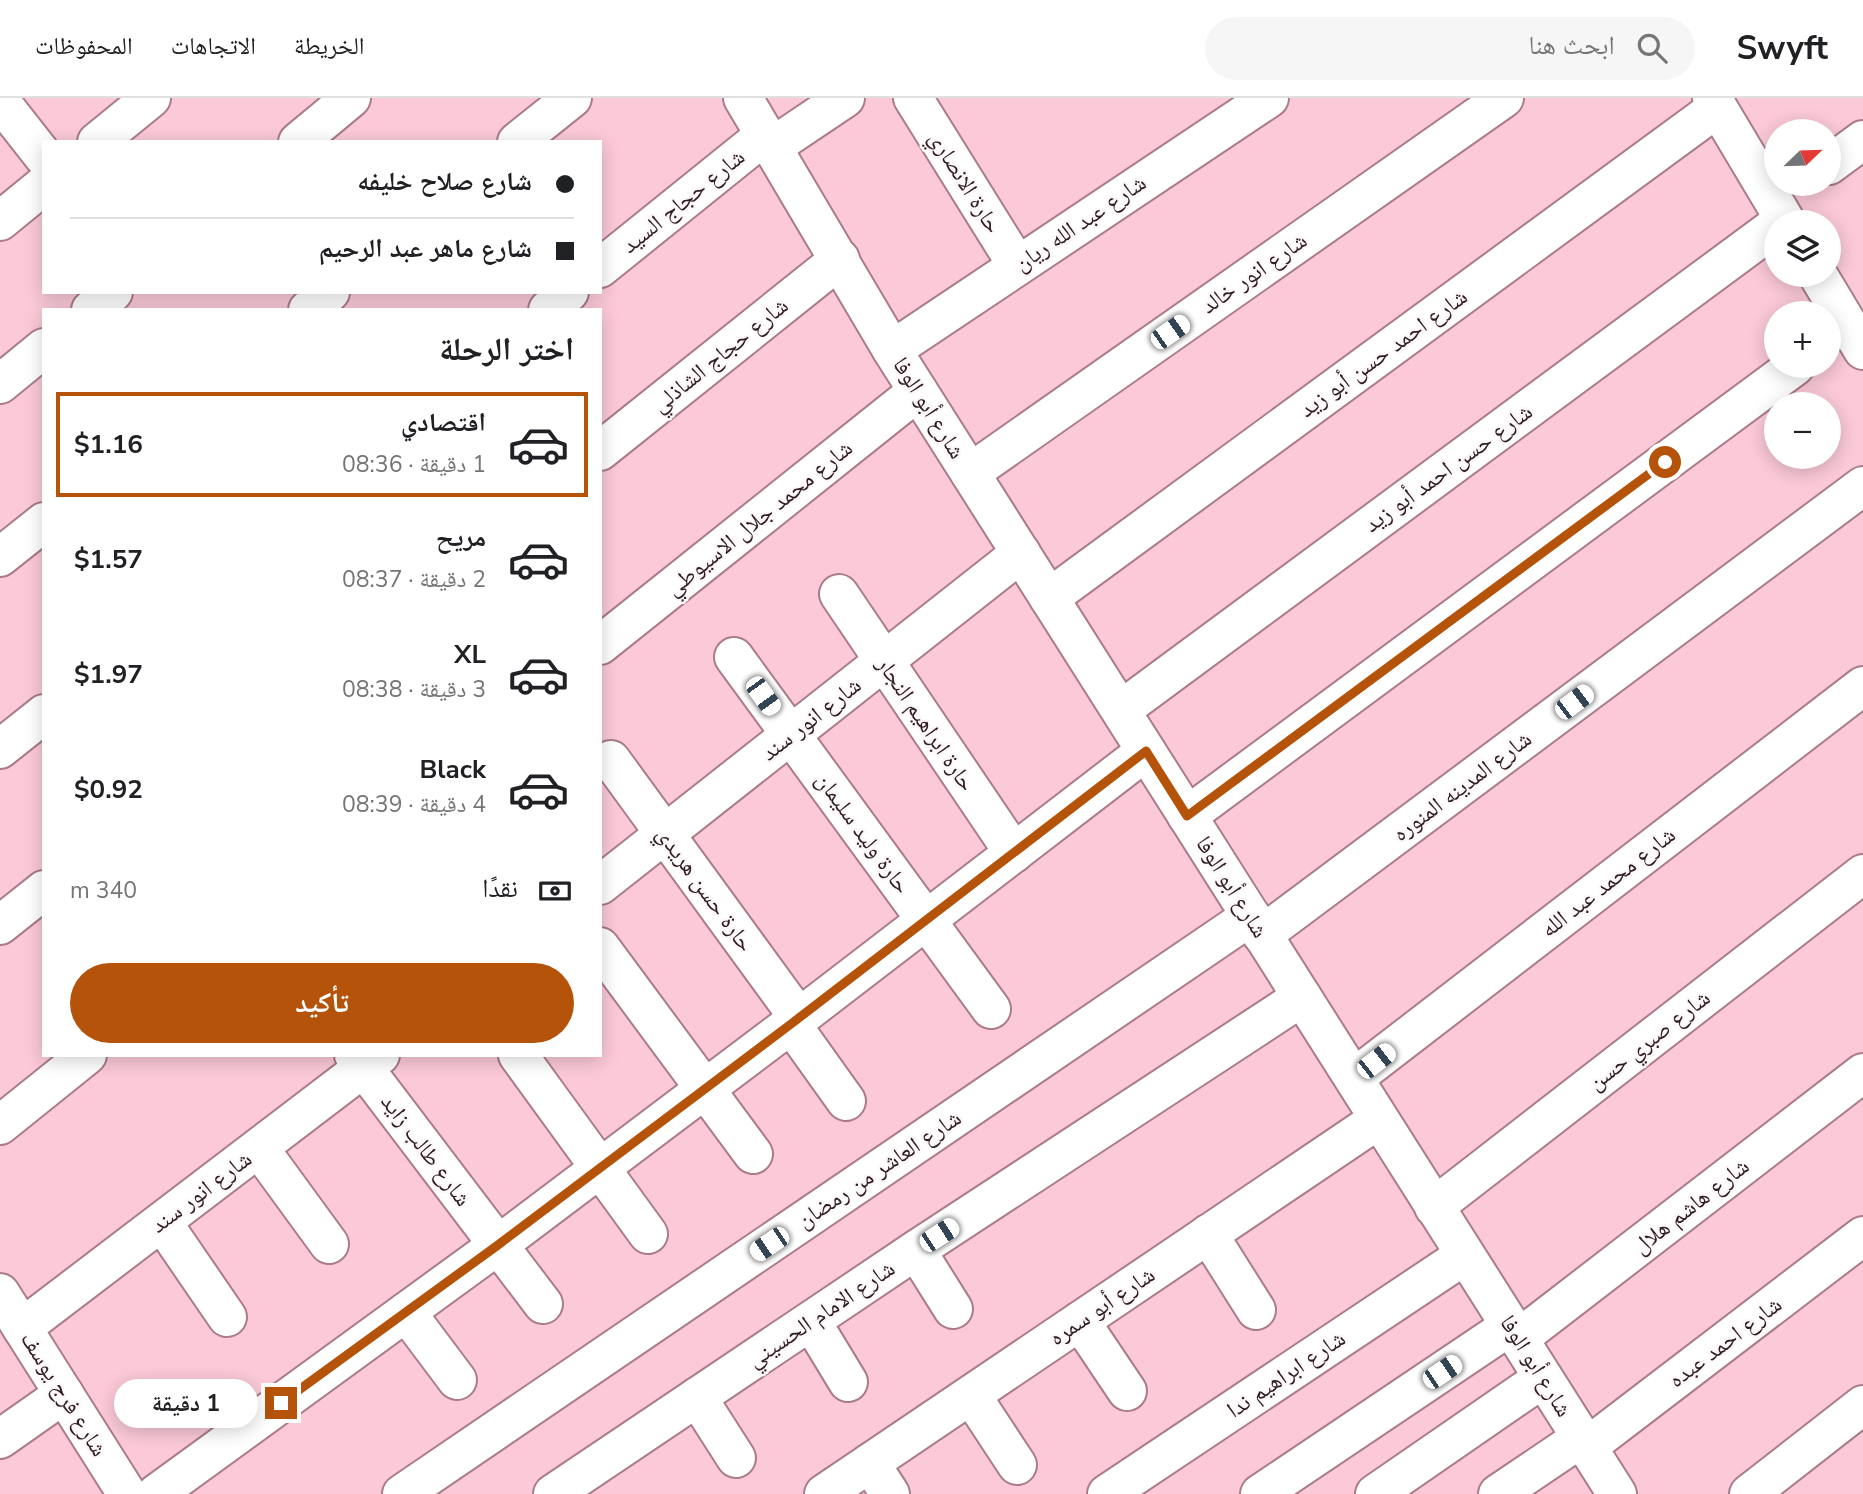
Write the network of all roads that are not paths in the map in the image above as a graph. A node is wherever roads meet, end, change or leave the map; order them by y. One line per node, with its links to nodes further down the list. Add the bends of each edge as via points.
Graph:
1 (151, 98): 11 (street)
2 (351, 98): 12 (street)
3 (572, 98): 13 (street)
4 (743, 98): 15 (street, شارع أبو الوفا)
5 (845, 98): 15 (street, شارع حجاج السيد)
6 (913, 98): 23 (street, حارة الانصاري)
7 (1269, 98): 23 (street, شارع عبد الله ريان)
8 (1504, 98): 39 (street, شارع انور خالد)
9 (0, 101): 16 (street)
10 (1715, 103): 19 (street); 45 (street, شارع احمد حسن أبو زيد)
11 (99, 140)
12 (300, 140)
13 (520, 140)
14 (1863, 140): 17 (street)
15 (769, 141): 22 (street, شارع أبو الوفا); 24 (street, شارع حجاج السيد)
16 (42, 154)
17 (1841, 156)
18 (42, 187): 20 (street)
19 (1783, 210)
20 (0, 221)
21 (1764, 229): 50 (street, شارع حسن احمد أبو زيد)
22 (840, 260): 34 (street, شارع أبو الوفا); 38 (street, شارع حجاج الشاذلي)
23 (1017, 265): 34 (street, شارع عبد الله ريان)
24 (602, 266)
25 (1825, 287): 32 (street)
26 (111, 294): 29 (street)
27 (328, 294): 30 (street)
28 (567, 294): 31 (street)
29 (94, 308)
30 (310, 308)
31 (550, 308)
32 (1852, 337)
33 (42, 350): 36 (street)
34 (892, 350): 37 (street, شارع أبو الوفا)
35 (1779, 378): 56 (street)
36 (0, 384)
37 (918, 391): 39 (street, شارع أبو الوفا); 46 (street, شارع محمد جلال الاسيوطي)
38 (602, 449)
39 (970, 472): 42 (street, شارع أبو الوفا)
40 (1863, 486): 64 (street, شارع المدينه المنوره)
41 (42, 524): 43 (street)
42 (1021, 553): 45 (street, شارع أبو الوفا); 48 (street, شارع انور سند)
43 (0, 557)
44 (839, 594): 48 (street, حارة ابراهيم النجار)
45 (1049, 598): 50 (street, شارع أبو الوفا)
46 (602, 643)
47 (734, 657): 52 (street, حارة وليد سليمان)
48 (884, 661): 52 (street, شارع انور سند); 58 (street, حارة ابراهيم النجار)
49 (1863, 686): 73 (street, شارع محمد عبد الله)
50 (1121, 710): 54 (street, شارع أبو الوفا)
51 (42, 716): 53 (street)
52 (792, 735): 57 (street, شارع انور سند); 62 (street, حارة وليد سليمان)
53 (0, 749)
54 (1146, 751): 56 (street, شارع أبو الوفا); 58 (street)
55 (611, 760): 57 (street, حارة حسن هريدي)
56 (1187, 816): 64 (street, شارع أبو الوفا)
57 (665, 834): 60 (street, شارع انور سند); 68 (street, حارة حسن هريدي)
58 (1014, 853): 62 (street)
59 (1863, 874): 81 (street, شارع صبري حسن)
60 (602, 883)
61 (42, 892): 63 (street)
62 (926, 920): 67 (street, حارة وليد سليمان); 68 (street)
63 (0, 925)
64 (1256, 925): 66 (street, شارع أبو الوفا); 116 (street, شارع العاشر من رمضان)
65 (602, 950): 74 (street)
66 (1302, 997): 73 (street, شارع أبو الوفا); 88 (street, شارع الامام الحسيني)
67 (991, 1009)
68 (795, 1021): 74 (street); 75 (street, حارة حسن هريدي)
69 (85, 1057): 77 (street)
70 (519, 1057): 80 (street)
71 (366, 1060): 78 (street, شارع انور سند); 87 (street, شارع طالب زايد)
72 (1863, 1073): 99 (street, شارع هاشم هلال)
73 (1354, 1078): 76 (street, شارع أبو الوفا)
74 (705, 1089): 79 (street); 80 (street)
75 (846, 1101)
76 (1379, 1118): 81 (street, شارع أبو الوفا); 84 (street, شارع أبو سمره)
77 (0, 1125)
78 (259, 1148): 82 (street, شارع انور سند); 86 (street)
79 (753, 1154)
80 (600, 1168): 83 (street); 87 (street)
81 (1434, 1207): 89 (street, شارع أبو الوفا)
82 (162, 1222): 95 (street); 98 (street, شارع انور سند)
83 (648, 1234)
84 (1208, 1234): 93 (street); 97 (street, شارع أبو سمره)
85 (1863, 1236): 109 (street, شارع احمد عبده)
86 (329, 1244)
87 (498, 1245): 91 (street, شارع طالب زايد); 94 (street)
88 (916, 1250): 92 (street); 96 (street, شارع الامام الحسيني)
89 (1465, 1255): 99 (street, شارع أبو الوفا); 119 (street, شارع ابراهيم ندا)
90 (0, 1293): 98 (street, شارع فرج يوسف)
91 (543, 1304)
92 (953, 1309)
93 (1256, 1310)
94 (406, 1312): 101 (street); 115 (street)
95 (227, 1317)
96 (811, 1321): 102 (street); 106 (street, شارع الامام الحسيني)
97 (1080, 1321): 103 (street); 105 (street, شارع أبو سمره)
98 (22, 1328): 104 (street, شارع فرج يوسف)
99 (1514, 1333): 100 (street, شارع أبو الوفا); 120 (street, شارع هاشم هلال)
100 (1543, 1378): 109 (street, شارع أبو الوفا); 121 (street)
101 (457, 1380)
102 (848, 1382)
103 (1127, 1391)
104 (64, 1394): 108 (street); 114 (street, شارع فرج يوسف)
105 (971, 1395): 111 (street); 112 (street, شارع أبو سمره)
106 (697, 1397): 110 (street); 113 (street, شارع الامام الحسيني)
107 (1863, 1405): 124 (street)
108 (0, 1440)
109 (1584, 1443): 122 (street, شارع احمد عبده); 123 (street, شارع أبو الوفا)
110 (736, 1458)
111 (1017, 1465)
112 (880, 1478): 118 (street, شارع أبو سمره)
113 (592, 1483): 117 (street, شارع الامام الحسيني)
114 (127, 1494)
115 (156, 1494)
116 (402, 1494)
117 (553, 1494)
118 (824, 1494)
119 (1107, 1494)
120 (1260, 1494)
121 (1375, 1494)
122 (1498, 1494)
123 (1617, 1494)
124 (1749, 1494)

